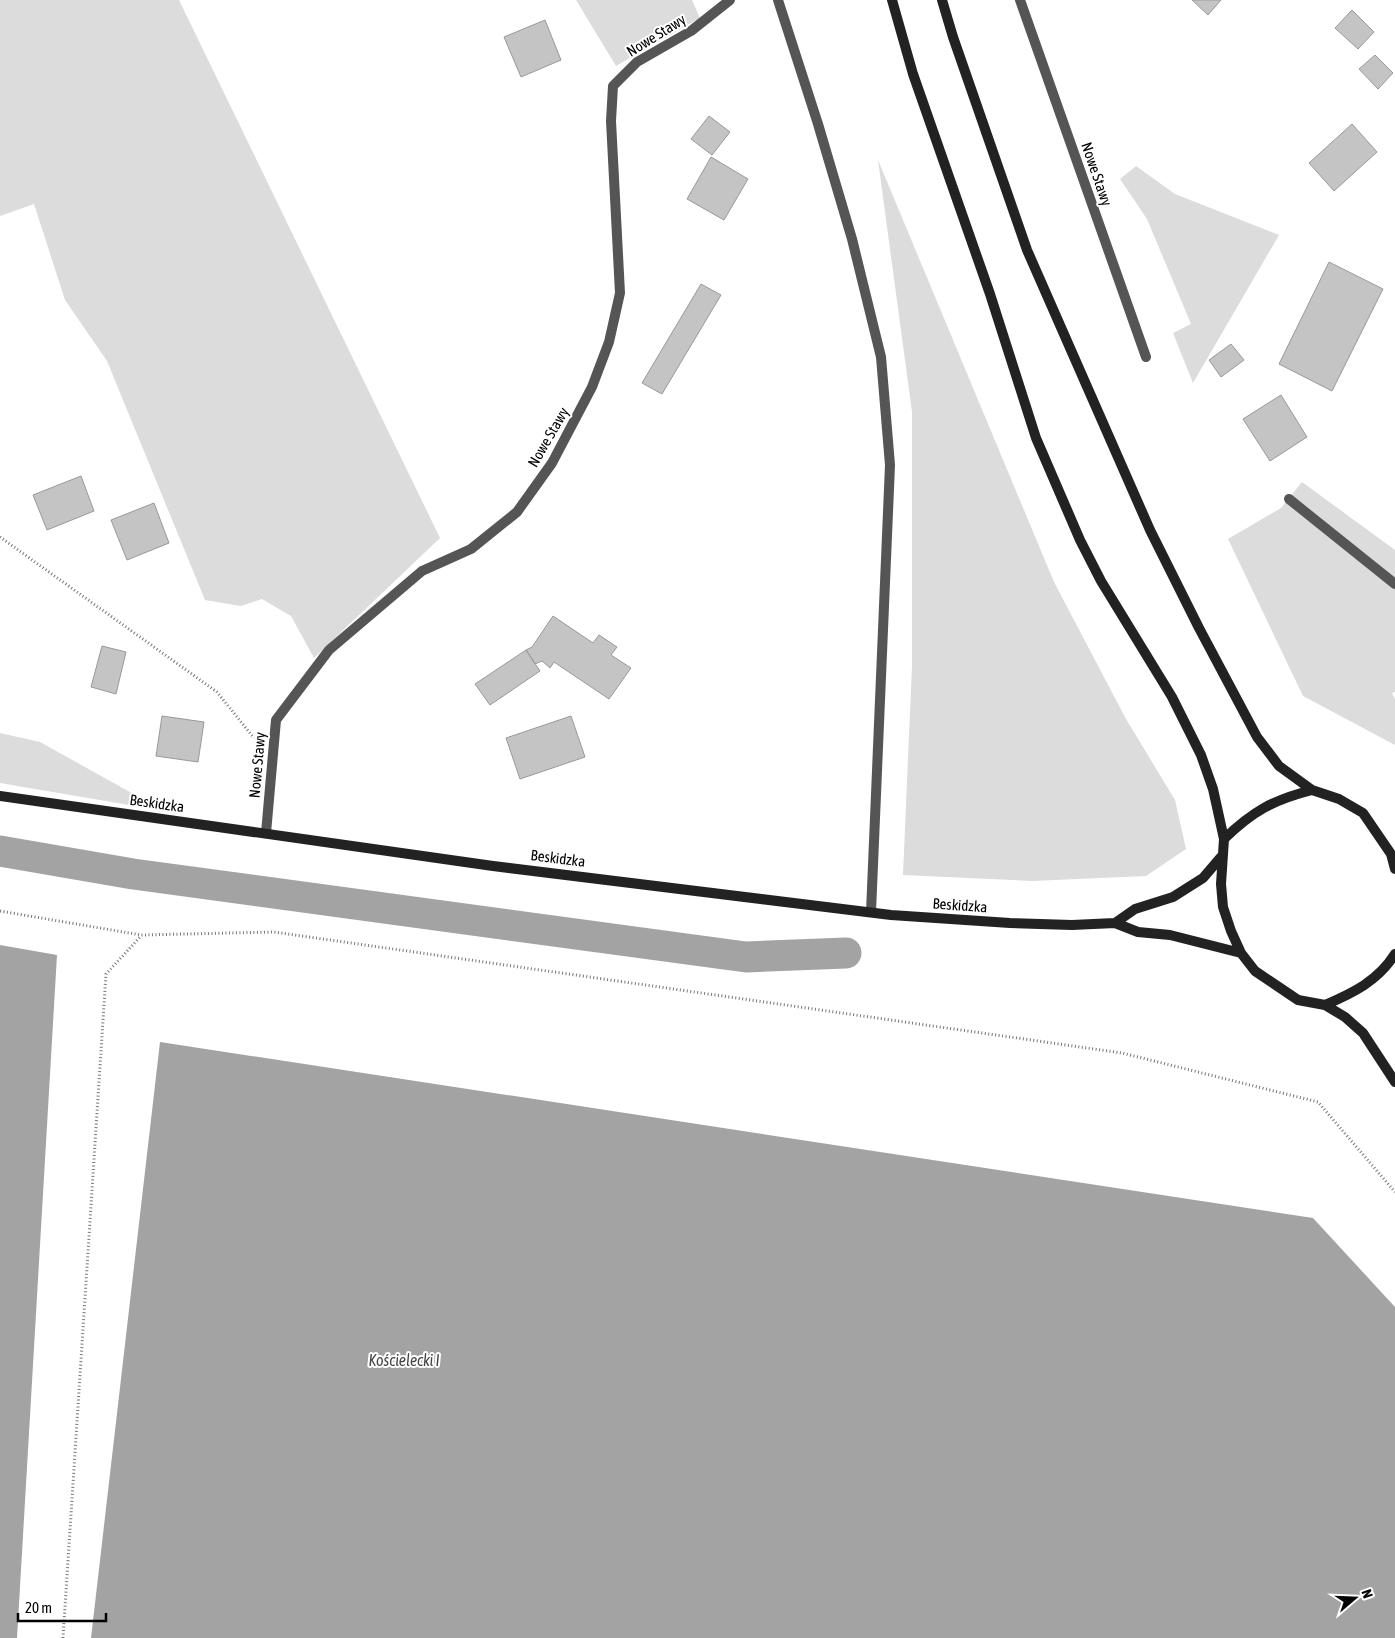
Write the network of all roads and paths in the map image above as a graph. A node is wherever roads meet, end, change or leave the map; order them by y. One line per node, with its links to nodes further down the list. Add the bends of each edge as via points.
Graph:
1 (730, 0): 10 (street, Nowe Stawy, via 691,31 637,62 613,86 611,121 620,293 609,342 592,388 552,463 517,512 471,549 422,571 329,650 276,720)
2 (778, 0): 19 (street, via 844,212 881,356 890,465)
3 (892, 0): 14 (main road, via 913,74 990,294 1036,438 1101,581 1172,697 1201,755 1213,789)
4 (942, 0): 11 (main road, via 1027,250 1150,530 1257,737 1279,766)
5 (1020, 0): 6 (street, Nowe Stawy)
6 (1146, 357)
7 (1289, 499): 9 (street)
8 (0, 537): 10 (path, via 217,692)
9 (1395, 584)
10 (272, 759): 13 (street, Nowe Stawy)
11 (1312, 790): 14 (main road, via 1283,797 1261,807); 15 (main road, via 1339,799 1362,813)
12 (0, 796): 13 (main road, Beskidzka)
13 (266, 833): 19 (main road, Beskidzka, via 493,866)
14 (1224, 839): 16 (main road)
15 (1393, 854): 17 (main road)
16 (1221, 858): 20 (main road, via 1203,878 1173,897 1135,909); 22 (main road, via 1223,907)
17 (1395, 869)
18 (0, 911): 21 (path)
19 (872, 912): 20 (main road, Beskidzka, via 1019,923)
20 (1115, 923): 22 (main road, Beskidzka, via 1138,932 1170,935)
21 (141, 936): 26 (path, via 274,932 1122,1053 1318,1102); 27 (path, via 106,974)
22 (1242, 953): 24 (main road, via 1255,971 1278,988 1298,1000)
23 (1395, 954): 24 (main road, via 1385,970 1365,986)
24 (1325, 1005): 25 (main road, via 1364,1033)
25 (1395, 1082)
26 (1395, 1192)
27 (63, 1638)

